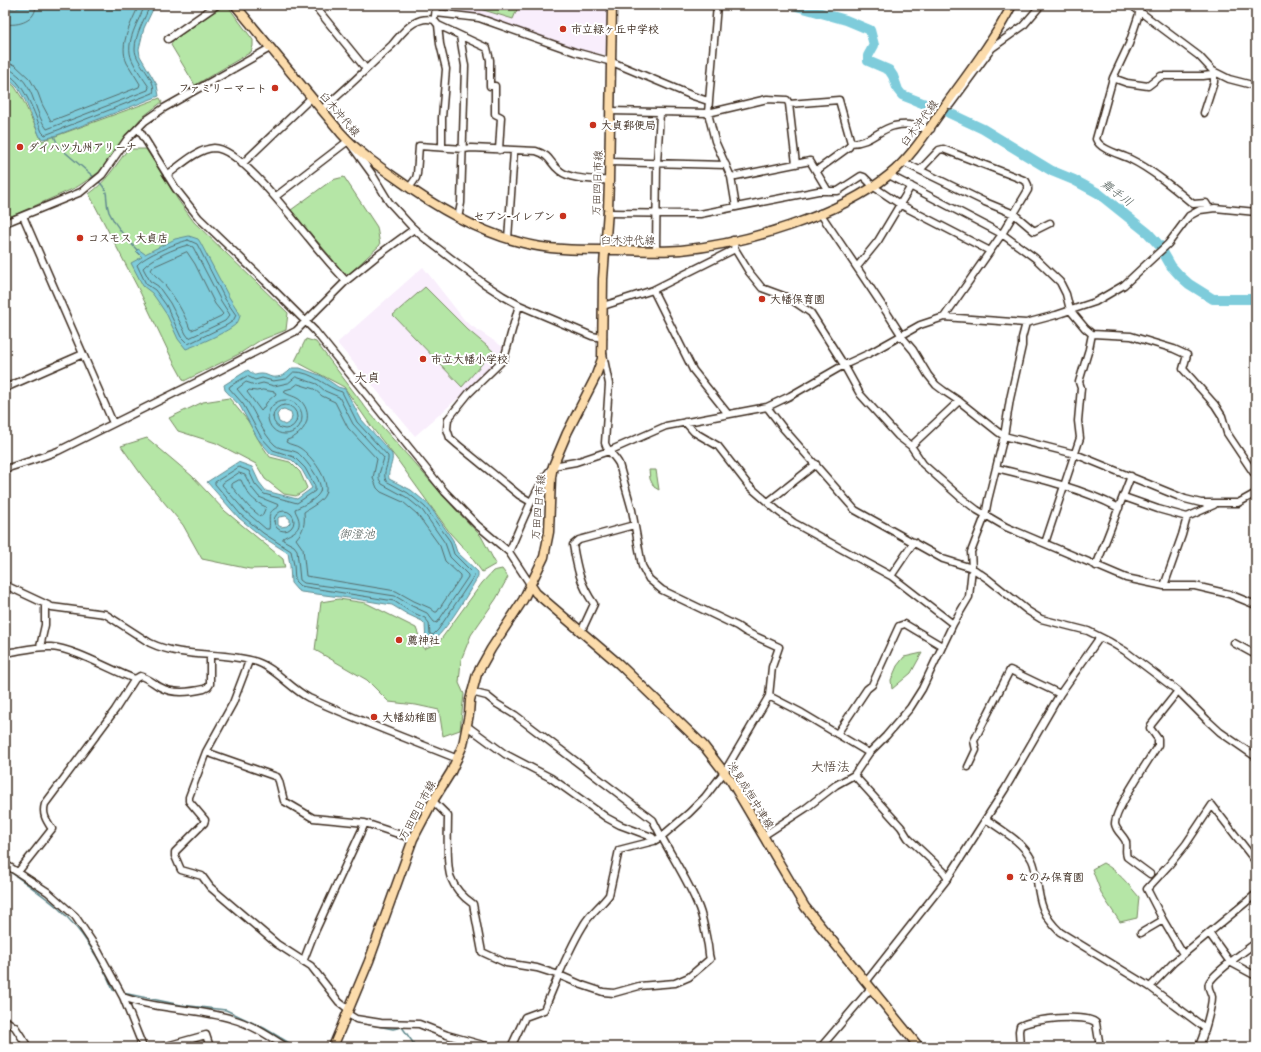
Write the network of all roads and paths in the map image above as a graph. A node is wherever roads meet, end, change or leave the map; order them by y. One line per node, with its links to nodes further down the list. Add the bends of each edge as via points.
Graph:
1 (217, 5): 13 (street)
2 (235, 5): 14 (main road, 臼木沖代線)
3 (314, 5): 16 (street)
4 (436, 5): 11 (street)
5 (612, 5): 15 (main road, 万田四日市線)
6 (717, 5): 21 (street)
7 (1012, 5): 29 (main road, 臼木沖代線, via 986,49)
8 (1041, 5): 29 (street, via 1023,26 992,48 935,126)
9 (1131, 5): 10 (street)
10 (1141, 8): 17 (street, via 1199,56); 18 (street, via 1129,44)
11 (436, 19): 12 (street); 15 (street, via 479,18 575,52); 16 (street, via 425,18 405,29); 32 (street, via 446,69)
12 (460, 36): 33 (street, via 465,66); 34 (street, via 487,48 490,60 490,86 495,86 495,114 501,117)
13 (168, 40)
14 (270, 48): 20 (main road, 臼木沖代線); 28 (street, via 159,111)
15 (612, 62): 21 (street); 24 (main road, 万田四日市線)
16 (366, 69): 23 (street)
17 (1214, 72): 18 (street, via 1203,76 1161,76 1148,86); 19 (street); 27 (street, via 1214,82)
18 (1113, 78): 55 (street, via 1096,136 1097,143 1132,160 1175,188 1193,204 1206,203)
19 (1256, 86)
20 (311, 98): 23 (main road, 臼木沖代線); 39 (street)
21 (708, 101): 26 (street)
22 (789, 104): 26 (street, via 787,100 767,99); 31 (street, via 839,100); 40 (street)
23 (321, 110): 30 (main road, 臼木沖代線)
24 (610, 111): 25 (street); 36 (main road, 万田四日市線)
25 (660, 113): 26 (street); 38 (street)
26 (708, 113): 41 (street, via 715,140)
27 (1204, 113)
28 (138, 128): 44 (street); 61 (street, via 102,175 89,186)
29 (929, 129): 31 (street, via 910,124 894,126 868,140); 37 (main road, 臼木沖代線)
30 (348, 141): 50 (main road, 臼木沖代線); 52 (street); 65 (street, via 389,202)
31 (851, 143): 43 (street)
32 (442, 148): 33 (street); 50 (street, via 419,146 417,174)
33 (464, 149): 34 (street); 62 (street)
34 (499, 150): 35 (street)
35 (514, 150): 47 (street, via 543,153 559,171 569,176); 67 (street)
36 (610, 162): 38 (street); 47 (main road, 万田四日市線)
37 (903, 162): 42 (street); 45 (main road, 臼木沖代線)
38 (657, 163): 41 (street); 58 (street)
39 (242, 164): 44 (street, via 222,150 210,149 194,156); 52 (street)
40 (796, 164): 43 (street, via 810,161); 46 (street)
41 (726, 165): 46 (street)
42 (920, 170): 60 (street); 60 (street, via 943,149 1026,181 1028,190)
43 (816, 171): 51 (street)
44 (167, 175): 80 (street, via 199,218)
45 (889, 175): 48 (main road, 臼木沖代線); 49 (street)
46 (731, 177): 54 (street)
47 (609, 181): 57 (main road, 万田四日市線)
48 (874, 186): 51 (street, via 861,176 838,190); 53 (street); 59 (main road, 臼木沖代線)
49 (911, 186): 53 (street); 66 (street)
50 (409, 188): 62 (main road, 臼木沖代線)
51 (828, 191): 54 (street)
52 (275, 197): 74 (street)
53 (900, 205): 72 (street); 73 (street)
54 (736, 207): 58 (street, via 700,214)
55 (1209, 208): 56 (street); 78 (street, via 1189,216 1168,244 1124,285 1095,302)
56 (1256, 212)
57 (608, 213): 58 (street); 70 (main road, 万田四日市線)
58 (656, 213): 71 (street)
59 (820, 214): 68 (main road, 臼木沖代線); 73 (street)
60 (1014, 214): 64 (street, via 1034,231); 66 (street)
61 (23, 216): 63 (street); 85 (street)
62 (458, 218): 67 (main road, 臼木沖代線)
63 (5, 223)
64 (1050, 224)
65 (414, 229): 74 (street); 76 (street, via 482,282)
66 (1002, 234): 72 (street); 78 (street, via 1035,258 1060,282)
67 (508, 239): 70 (main road, 臼木沖代線, via 552,249)
68 (734, 240): 69 (street); 71 (main road, 臼木沖代線, via 683,250)
69 (735, 249): 75 (street); 87 (street, via 762,288 789,298 812,313)
70 (604, 250): 71 (main road, 臼木沖代線); 77 (main road, 万田四日市線)
71 (656, 250)
72 (990, 251): 79 (street)
73 (857, 267): 83 (street)
74 (346, 281): 80 (street)
75 (653, 290): 77 (street); 91 (street, via 693,370)
76 (519, 305): 84 (street); 107 (street, via 504,359 469,393 448,419 447,430 450,438 458,445)
77 (603, 306): 84 (main road, 万田四日市線)
78 (1070, 310): 81 (street); 82 (street)
79 (944, 317): 81 (street); 83 (street, via 920,325)
80 (305, 322): 93 (street, via 296,331); 116 (street, via 335,355 445,492 477,525)
81 (1026, 323): 94 (street)
82 (1092, 334): 97 (street, via 1079,382 1080,438); 102 (street, via 1131,336 1187,355 1183,369 1215,405 1227,432)
83 (901, 336): 87 (street); 89 (street, via 936,385)
84 (602, 338): 86 (main road, 万田四日市線)
85 (83, 354): 88 (street); 93 (street)
86 (603, 354): 96 (street, via 609,384 605,443); 99 (main road, 万田四日市線, via 595,378 567,433)
87 (844, 365): 90 (street); 95 (street, via 860,394 898,436)
88 (5, 388)
89 (960, 401): 94 (street); 95 (street)
90 (767, 407): 91 (street); 98 (street)
91 (728, 414): 92 (street)
92 (685, 422): 96 (street, via 666,426); 108 (street, via 694,432 718,446 749,486)
93 (113, 423): 101 (street, via 58,451)
94 (1004, 436): 97 (street); 100 (street)
95 (911, 446): 111 (street, via 923,464 960,498)
96 (609, 451): 99 (street); 113 (street, via 619,464)
97 (1075, 454): 103 (street); 104 (street)
98 (816, 464): 108 (street); 114 (street, via 855,510)
99 (554, 466): 107 (street); 120 (main road, 万田四日市線, via 546,547)
100 (996, 468): 104 (street); 111 (street)
101 (5, 469)
102 (1256, 475)
103 (1131, 476): 106 (street); 109 (street, via 1185,499)
104 (1064, 486): 110 (street); 115 (street)
105 (1256, 493): 109 (street, via 1238,503)
106 (1124, 496): 110 (street); 112 (street)
107 (531, 502): 116 (street)
108 (768, 502): 119 (street, via 794,523)
109 (1215, 504): 112 (street)
110 (1119, 508): 117 (street)
111 (985, 516): 115 (street); 118 (street, via 971,552)
112 (1187, 517): 122 (street)
113 (634, 525): 126 (street, via 579,540 573,545 577,571 586,593 594,604); 139 (street, via 642,566 649,579 662,590 779,647 772,667)
114 (914, 542): 118 (street, via 943,559); 119 (street)
115 (1045, 542): 117 (street)
116 (509, 552): 120 (street)
117 (1096, 566): 122 (street, via 1126,578)
118 (972, 568): 125 (street, via 969,597); 127 (street, via 1041,619 1088,631)
119 (891, 576): 125 (street)
120 (530, 584): 126 (main road, 渋見成恒中津線, via 536,593); 137 (main road, 万田四日市線, via 523,600 482,664)
121 (5, 585): 123 (street)
122 (1164, 586): 124 (street, via 1195,586 1229,594)
123 (45, 604): 130 (street, via 45,624); 132 (street, via 62,609 105,614 158,647 177,652)
124 (1256, 605)
125 (953, 624): 129 (street)
126 (581, 632): 147 (main road, 渋見成恒中津線, via 690,730)
127 (1100, 637): 136 (street, via 1124,651); 138 (street)
128 (1234, 643): 133 (street)
129 (942, 646): 141 (street, via 905,624 899,626 872,685); 143 (street, via 910,708)
130 (40, 647): 131 (street); 135 (street, via 69,651)
131 (5, 654)
132 (210, 655): 134 (street); 135 (street, via 210,684 204,689 174,692 160,688 145,677)
133 (1256, 655)
134 (249, 660): 142 (street, via 233,703); 145 (street, via 265,667 309,698)
135 (135, 679): 158 (street, via 45,804 44,815 52,829)
136 (1178, 691): 144 (street, via 1216,728); 159 (street, via 1151,725 1158,745 1116,815 1116,829 1126,841 1127,857)
137 (471, 692): 140 (main road, 万田四日市線); 153 (street, via 487,696 616,791 653,820)
138 (1060, 694): 146 (street, via 1010,670 974,741 976,750); 150 (street)
139 (769, 696): 141 (street); 147 (street)
140 (467, 726): 145 (main road, 万田四日市線); 155 (street, via 505,754 551,778 607,818)
141 (837, 734): 143 (street)
142 (206, 752): 151 (street, via 277,778 284,801 313,818); 167 (street, via 189,797 189,801 205,820 175,852 176,860 181,870 202,876 210,887 267,936)
143 (868, 753): 148 (street)
144 (1256, 758)
145 (458, 759): 149 (main road, 万田四日市線)
146 (968, 767)
147 (724, 771): 152 (main road, 渋見成恒中津線); 153 (street, via 705,797)
148 (854, 775): 152 (street); 160 (street, via 908,838)
149 (432, 801): 154 (main road, 万田四日市線); 169 (street, via 448,816 450,877 461,895 473,904 482,952 506,963)
150 (986, 819): 160 (street); 172 (street, via 1016,840 1032,861 1040,900 1050,923 1060,932)
151 (365, 823): 154 (street); 167 (street)
152 (763, 836): 171 (main road, 渋見成恒中津線, via 806,907)
153 (661, 837): 155 (street); 169 (street, via 699,909 708,943 708,962 689,977 675,983 639,986 614,993 603,992)
154 (413, 840): 174 (main road, 万田四日市線)
155 (655, 840): 169 (street, via 620,850 609,895 583,926)
156 (1256, 862): 162 (street, via 1212,805 1186,844 1147,889)
157 (5, 864): 158 (street)
158 (18, 872): 173 (street, via 48,892 75,916 97,949)
159 (1150, 874)
160 (948, 878): 171 (street)
161 (1256, 894): 164 (street)
162 (1163, 920): 163 (street); 166 (street)
163 (1141, 933)
164 (1209, 933): 166 (street); 168 (street)
165 (1256, 943): 168 (street)
166 (1184, 954): 172 (street)
167 (303, 962): 174 (street, via 311,966)
168 (1230, 962): 170 (street); 176 (street, via 1210,981 1208,988 1212,997)
169 (559, 975): 184 (street, via 544,1010 525,1017)
170 (1256, 976)
171 (868, 985): 185 (street); 186 (main road, 渋見成恒中津線)
172 (1150, 987): 176 (street)
173 (123, 997): 178 (street); 181 (street, via 233,1019 265,1033)
174 (348, 1011): 182 (main road, 万田四日市線); 183 (street, via 356,1019 419,1024)
175 (5, 1020): 177 (street, via 15,1027)
176 (1205, 1028): 189 (street)
177 (28, 1047)
178 (143, 1047)
179 (163, 1047): 180 (street, via 206,1035)
180 (210, 1047)
181 (286, 1047)
182 (333, 1047)
183 (490, 1047)
184 (511, 1047)
185 (821, 1047)
186 (919, 1047)
187 (1020, 1047): 188 (street, via 1020,1026 1057,1018 1094,1020)
188 (1100, 1047)
189 (1198, 1047)

